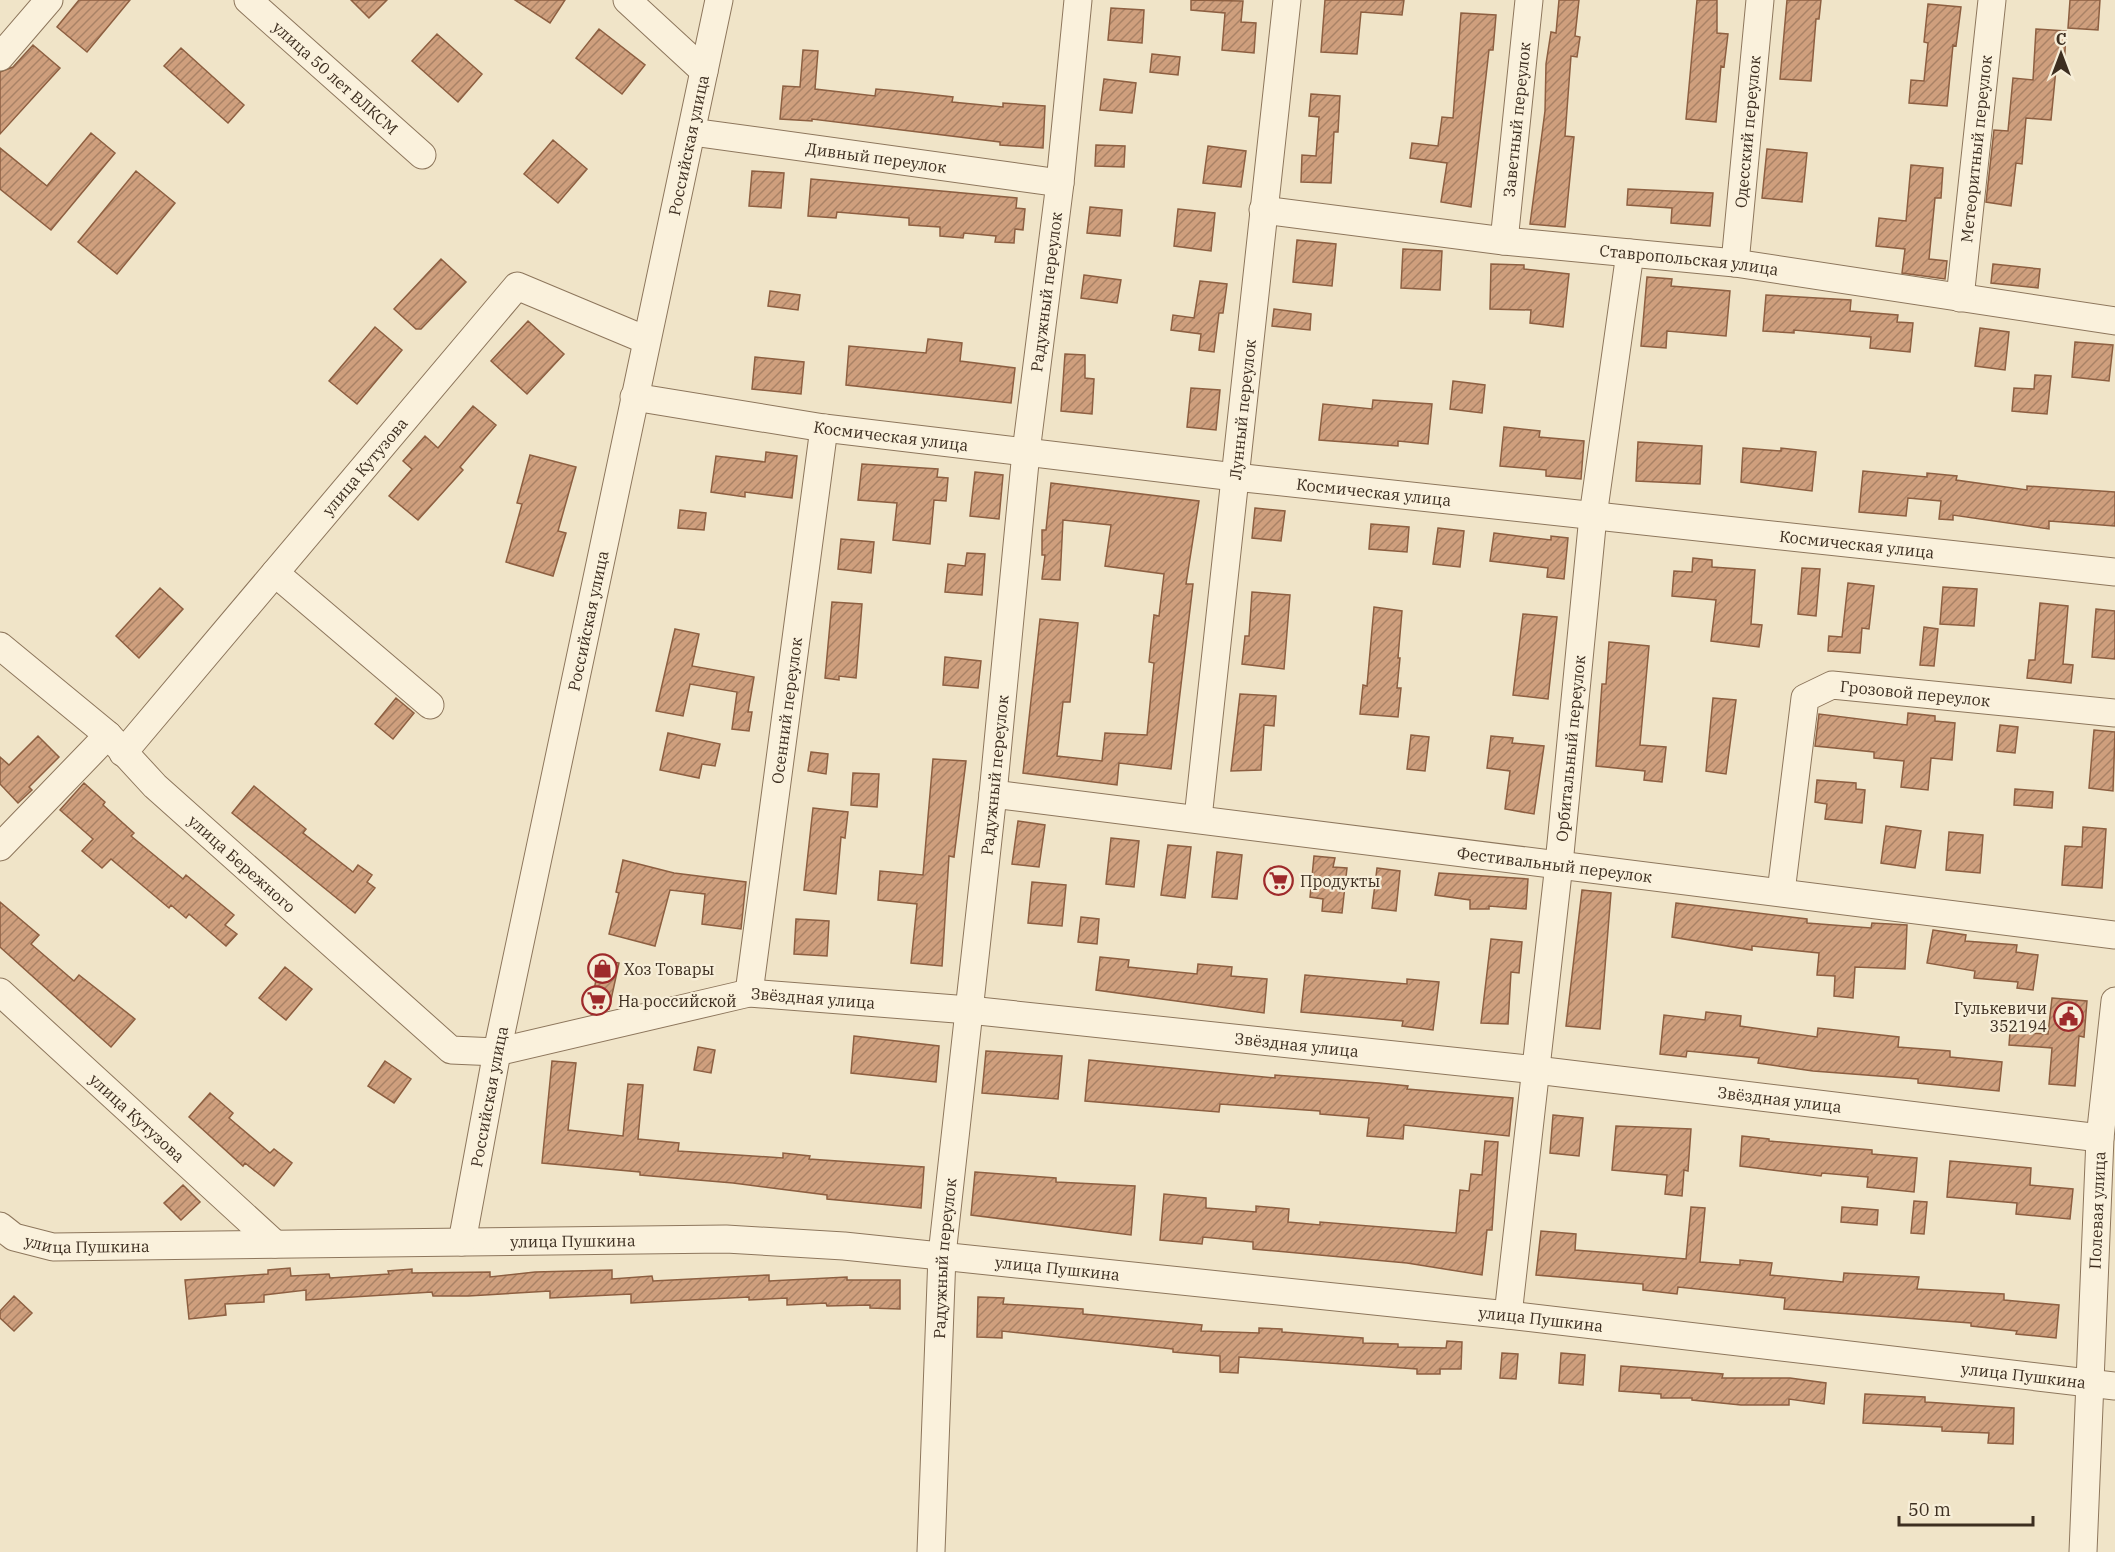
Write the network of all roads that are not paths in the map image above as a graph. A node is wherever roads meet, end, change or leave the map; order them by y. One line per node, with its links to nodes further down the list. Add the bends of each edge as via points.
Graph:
1 (49, 0): 10 (street)
2 (248, 0): 13 (street, улица 50 лет ВЛКСМ)
3 (627, 0): 11 (street)
4 (719, 0): 11 (street, Российская улица)
5 (1078, 0): 14 (street, Радужный переулок)
6 (1287, 0): 15 (street, Лунный переулок)
7 (1529, 0): 16 (street, Заветный переулок)
8 (1760, 0): 18 (street, Одесский переулок)
9 (1992, 0): 19 (street, Метеоритный переулок)
10 (0, 57)
11 (704, 71): 12 (street, Российская улица)
12 (692, 132): 14 (street, Дивный переулок); 21 (street, Российская улица)
13 (422, 155)
14 (1060, 183): 24 (street, Радужный переулок)
15 (1263, 210): 16 (street, Ставропольская улица); 25 (street, Лунный переулок)
16 (1504, 241): 17 (street, Ставропольская улица)
17 (1630, 253): 18 (street, Ставропольская улица); 26 (street, Орбитальный переулок)
18 (1735, 263): 19 (street, Ставропольская улица)
19 (1960, 298): 20 (street, Ставропольская улица)
20 (2115, 321)
21 (646, 340): 22 (street, Российская улица); 28 (street, улица Кутузова, via 517,286)
22 (634, 397): 23 (street, Космическая улица); 43 (street, Российская улица)
23 (824, 428): 24 (street, Космическая улица); 40 (street, Осенний переулок)
24 (1026, 452): 25 (street, Космическая улица); 33 (street, Радужный переулок)
25 (1235, 477): 26 (street, Космическая улица); 34 (street, Лунный переулок)
26 (1593, 516): 27 (street, Космическая улица); 36 (street, Орбитальный переулок)
27 (2115, 572)
28 (275, 573): 30 (street); 32 (street, улица Кутузова)
29 (0, 646): 32 (street, улица Бережного)
30 (430, 705)
31 (2115, 712): 37 (street, Грозовой переулок, via 1832,686 1805,698)
32 (115, 744): 35 (street, улица Кутузова); 43 (street, улица Бережного, via 154,786 451,1050)
33 (993, 794): 34 (street, Фестивальный переулок); 42 (street, Радужный переулок)
34 (1198, 818): 36 (street, Фестивальный переулок)
35 (0, 847)
36 (1559, 864): 37 (street, Фестивальный переулок); 44 (street, Орбитальный переулок)
37 (1781, 892): 38 (street, Фестивальный переулок)
38 (2115, 935)
39 (0, 992): 48 (street, улица Кутузова)
40 (749, 993): 42 (street, Звёздная улица); 43 (street, Звёздная улица)
41 (2115, 1001): 45 (street, Полевая улица)
42 (969, 1010): 44 (street, Звёздная улица); 49 (street, Радужный переулок)
43 (497, 1052): 47 (street, Российская улица)
44 (1536, 1070): 45 (street, Звёздная улица); 50 (street, Орбитальный переулок)
45 (2100, 1138): 51 (street, Полевая улица)
46 (0, 1226): 48 (street, улица Пушкина, via 14,1237 53,1247)
47 (462, 1242): 48 (street, улица Пушкина); 49 (street, улица Пушкина, via 726,1239)
48 (275, 1244)
49 (942, 1255): 50 (street, улица Пушкина); 53 (street, Радужный переулок)
50 (1508, 1315): 51 (street, улица Пушкина)
51 (2088, 1383): 52 (street, улица Пушкина); 54 (street, Полевая улица)
52 (2115, 1386)
53 (931, 1552)
54 (2083, 1552)

